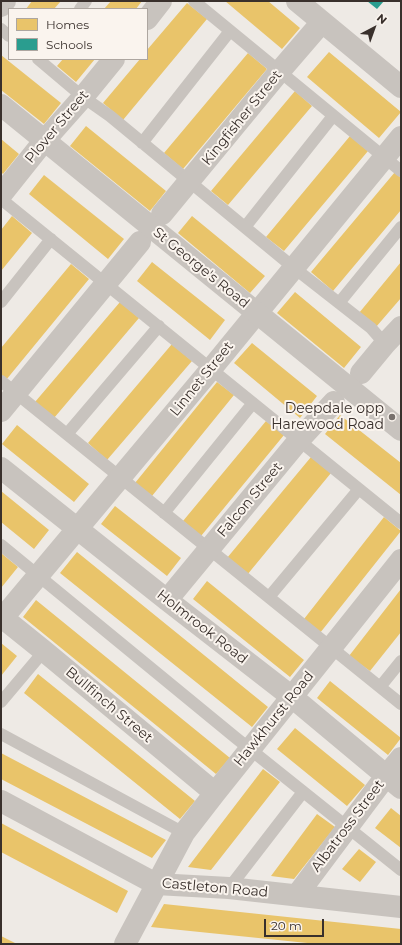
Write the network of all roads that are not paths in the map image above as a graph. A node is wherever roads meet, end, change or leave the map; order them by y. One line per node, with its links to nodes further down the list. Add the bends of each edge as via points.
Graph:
1 (5, 1): 5 (street)
2 (161, 1): 6 (street)
3 (194, 1): 8 (lane)
4 (297, 1): 7 (street)
5 (1, 6)
6 (148, 17)
7 (322, 22): 11 (street, Kingfisher Street); 12 (street)
8 (230, 31): 11 (lane); 18 (lane)
9 (41, 60): 13 (lane)
10 (113, 60): 13 (street, Plover Street)
11 (279, 72): 15 (lane); 21 (street, Kingfisher Street)
12 (401, 88)
13 (83, 97): 17 (street, Plover Street); 18 (lane)
14 (1, 105): 17 (street, St George's Road)
15 (333, 116): 19 (lane); 25 (lane)
16 (401, 137): 19 (street, Linnet Street)
17 (44, 141): 22 (street, Plover Street); 33 (street, St George's Road)
18 (142, 143): 21 (lane)
19 (384, 157): 20 (lane); 29 (street, Linnet Street)
20 (401, 171)
21 (189, 182): 24 (street, Kingfisher Street); 25 (lane)
22 (1, 196)
23 (1, 199): 27 (lane)
24 (162, 214)
25 (245, 227): 29 (lane)
26 (401, 227): 32 (lane)
27 (51, 240): 30 (lane); 31 (lane)
28 (140, 242): 30 (street)
29 (293, 267): 32 (lane); 33 (street, Linnet Street)
30 (106, 283): 34 (lane); 39 (street)
31 (1, 302)
32 (339, 303): 36 (lane, via 371,328)
33 (256, 313): 37 (street, Linnet Street); 43 (street, St George's Road)
34 (159, 326): 37 (lane); 44 (lane)
35 (401, 327): 36 (street)
36 (385, 344): 38 (street)
37 (211, 369): 41 (lane); 47 (street, Linnet Street)
38 (361, 373)
39 (8, 387): 42 (street); 44 (lane)
40 (334, 402): 45 (street, Falcon Street)
41 (253, 403): 45 (lane); 49 (lane)
42 (1, 411)
43 (401, 430)
44 (67, 434): 47 (lane)
45 (299, 440): 48 (lane); 53 (street, Falcon Street)
46 (1, 468): 51 (street, Holmrook Road)
47 (120, 477): 49 (lane); 51 (street, Linnet Street)
48 (359, 489): 50 (lane); 56 (lane)
49 (164, 513): 53 (lane)
50 (401, 523)
51 (78, 528): 55 (street, Linnet Street); 57 (street, Holmrook Road)
52 (1, 544): 55 (lane)
53 (209, 549): 56 (lane); 57 (street, Falcon Street)
54 (401, 560): 59 (street, Hawkhurst Road)
55 (39, 576): 58 (street, Linnet Street); 67 (lane)
56 (269, 597): 59 (lane)
57 (167, 600): 63 (street, Holmrook Road)
58 (2, 619): 60 (street, Bullfinch Street)
59 (331, 648): 62 (lane); 63 (street, Hawkhurst Road)
60 (44, 651): 64 (lane); 71 (street, Bullfinch Street)
61 (401, 661): 62 (lane)
62 (380, 687): 65 (lane)
63 (292, 697): 67 (street, Hawkhurst Road); 69 (street, Holmrook Road)
64 (1, 702)
65 (401, 704)
66 (1, 734): 74 (lane)
67 (250, 749): 70 (lane); 71 (street, Hawkhurst Road)
68 (401, 758): 69 (street, Albatross Street)
69 (394, 782): 73 (street, Albatross Street)
70 (303, 792): 73 (lane); 77 (lane)
71 (215, 793): 74 (street, Hawkhurst Road)
72 (1, 800): 76 (street, Castleton Road)
73 (347, 828): 75 (lane); 78 (street, Albatross Street)
74 (184, 832): 76 (street, Hawkhurst Road)
75 (401, 870)
76 (156, 884): 77 (street, Castleton Road); 80 (street, Hawkhurst Road)
77 (229, 888): 78 (street, Castleton Road)
78 (296, 895): 79 (street, Castleton Road)
79 (401, 907)
80 (128, 940)

